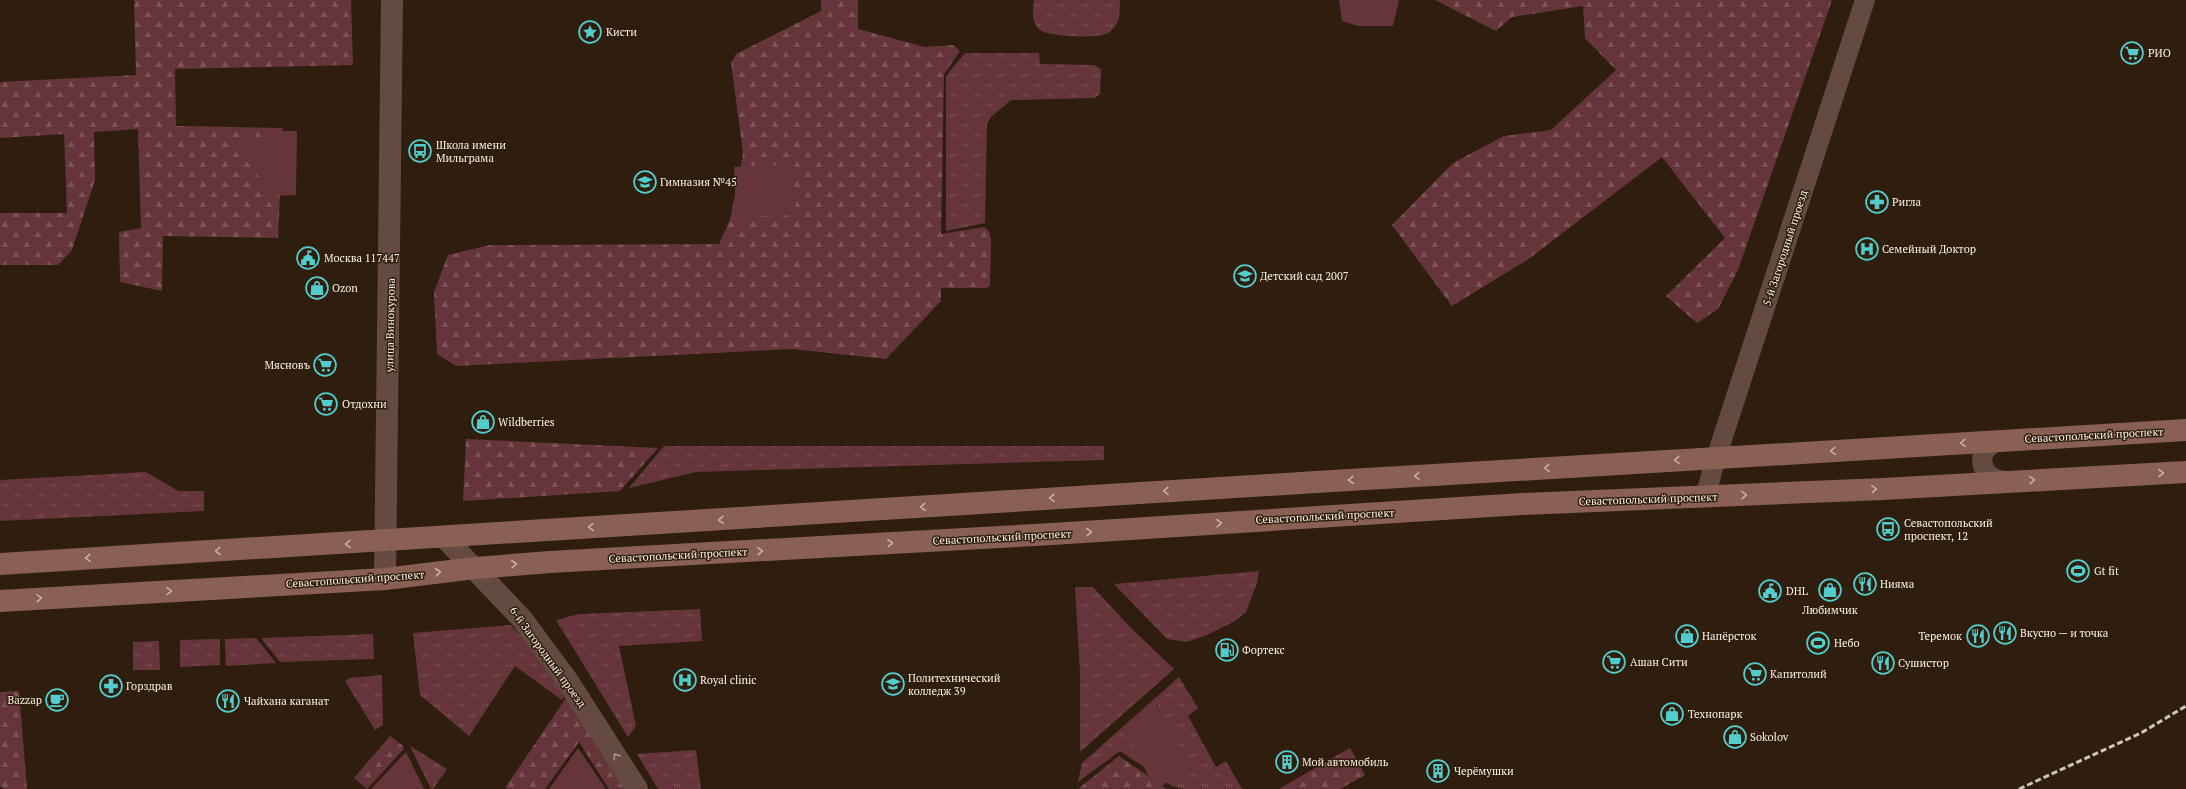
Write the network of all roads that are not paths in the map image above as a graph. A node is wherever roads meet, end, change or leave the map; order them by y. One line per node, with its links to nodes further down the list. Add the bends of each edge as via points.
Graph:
1 (392, 0): 10 (street, улица Винокурова)
2 (1865, 0): 5 (street, 5-й Загородный проезд)
3 (2186, 430): 4 (main road, Севастопольский проспект)
4 (2001, 440): 5 (main road, Севастопольский проспект, one-way to 5); 7 (street, Севастопольский проспект, via 1987,447 1982,462 1989,476)
5 (1716, 458): 8 (street, 5-й Загородный проезд); 9 (main road, Севастопольский проспект, one-way to 9)
6 (2186, 472): 7 (main road, Севастопольский проспект, one-way to 6)
7 (2004, 481): 8 (main road, Севастопольский проспект, one-way to 7)
8 (1705, 496): 12 (main road, Севастопольский проспект, one-way to 8, via 1522,504)
9 (444, 537): 10 (main road, Севастопольский проспект); 12 (street, 6-й Загородный проезд)
10 (387, 542): 11 (main road, Севастопольский проспект, one-way to 11); 13 (street, улица Винокурова)
11 (0, 564)
12 (475, 568): 13 (main road, Севастопольский проспект, one-way to 12); 15 (street, 6-й Загородный проезд, one-way to 12, via 567,680 522,619)
13 (385, 579): 14 (main road, Севастопольский проспект, one-way to 13)
14 (0, 601)
15 (637, 789)

